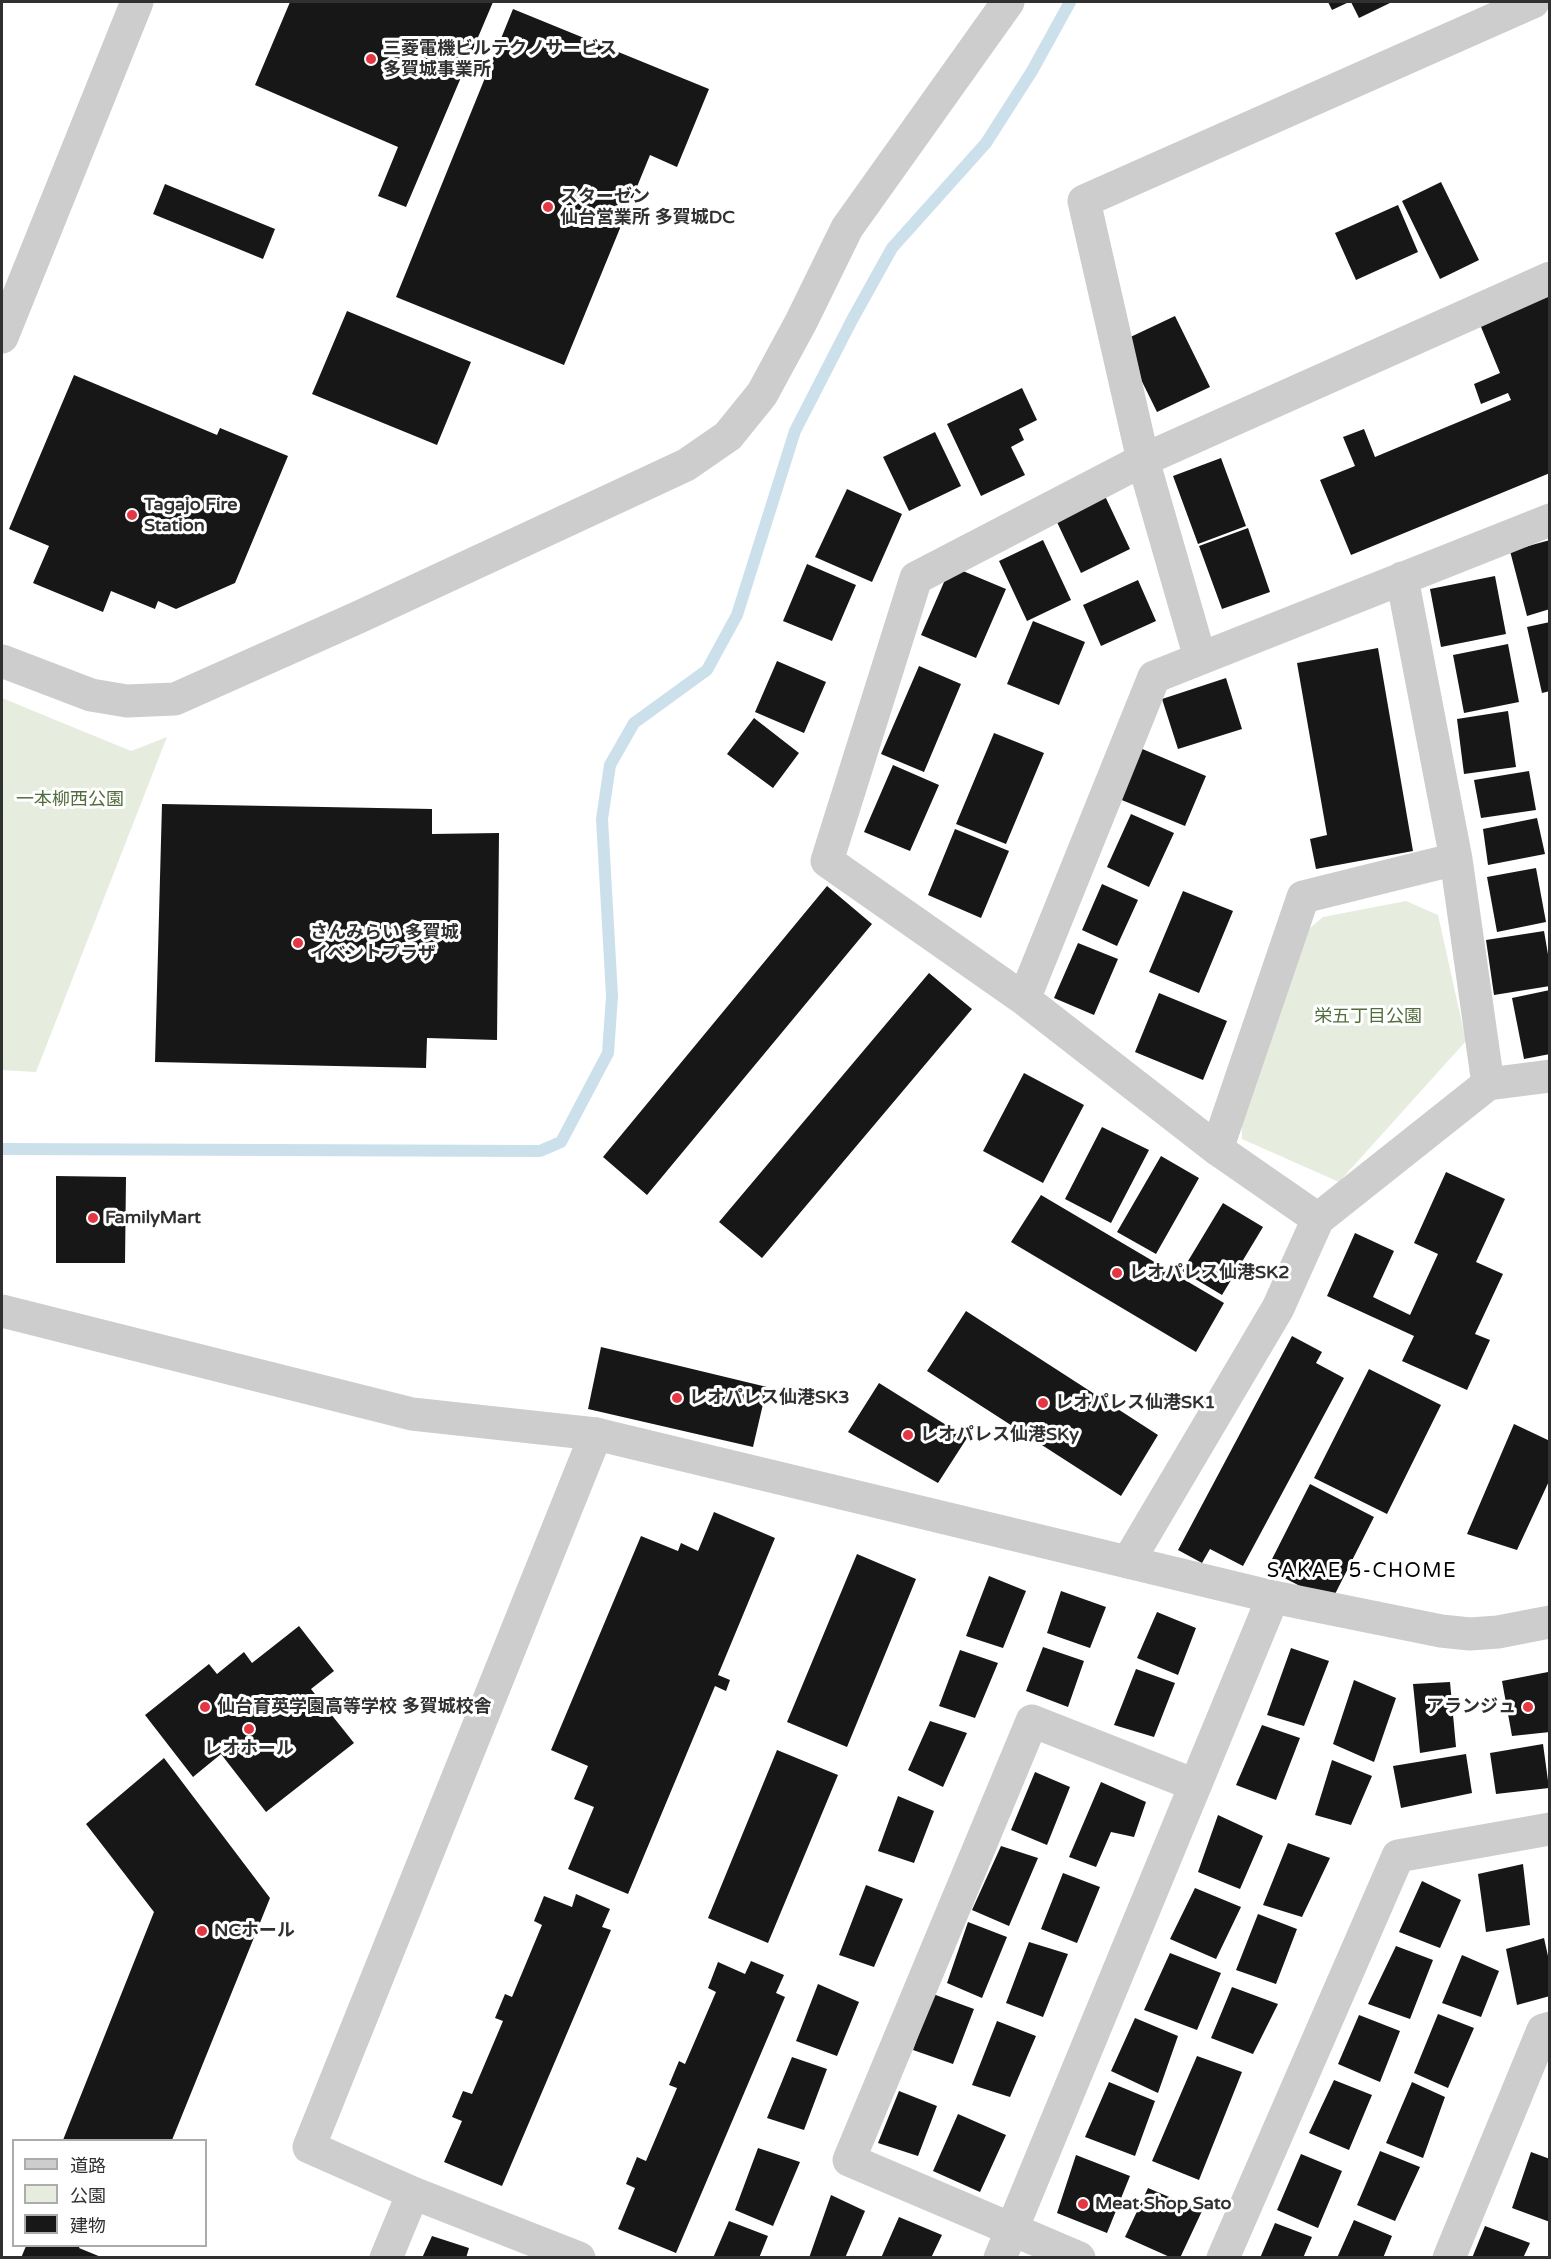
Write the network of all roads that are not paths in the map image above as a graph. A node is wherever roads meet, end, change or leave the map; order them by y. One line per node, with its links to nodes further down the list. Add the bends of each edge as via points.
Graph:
1 (137, 2): 5 (street)
2 (1008, 2): 10 (street, via 847,228 762,394 728,436 686,465 175,699 128,701 91,695)
3 (1533, 2): 6 (street, via 1084,201)
4 (1550, 278): 6 (street)
5 (2, 337)
6 (1143, 460): 9 (street); 12 (street, via 916,578 827,861)
7 (1550, 520): 8 (street)
8 (1402, 578): 9 (street); 11 (street)
9 (1200, 658): 12 (street, via 1154,677)
10 (2, 661)
11 (1456, 859): 14 (street); 15 (street, via 1303,897)
12 (1023, 999): 15 (street)
13 (1550, 1076): 14 (street)
14 (1488, 1084): 16 (street)
15 (1217, 1149): 16 (street)
16 (1318, 1219): 19 (street, via 1278,1308)
17 (2, 1311): 18 (street, via 412,1414)
18 (596, 1434): 19 (street); 25 (street, via 309,2147)
19 (1128, 1562): 20 (street)
20 (1273, 1597): 21 (street, via 1470,1634); 22 (street)
21 (1550, 1622)
22 (1195, 1785): 26 (street); 26 (street, via 1032,1721 849,2160)
23 (1550, 1829): 30 (street, via 1398,1856)
24 (1550, 2028): 31 (street, via 1543,2030)
25 (413, 2193): 27 (street); 28 (street)
26 (1005, 2244): 29 (street)
27 (386, 2258)
28 (579, 2258)
29 (1078, 2258)
30 (1223, 2258)
31 (1449, 2258)

